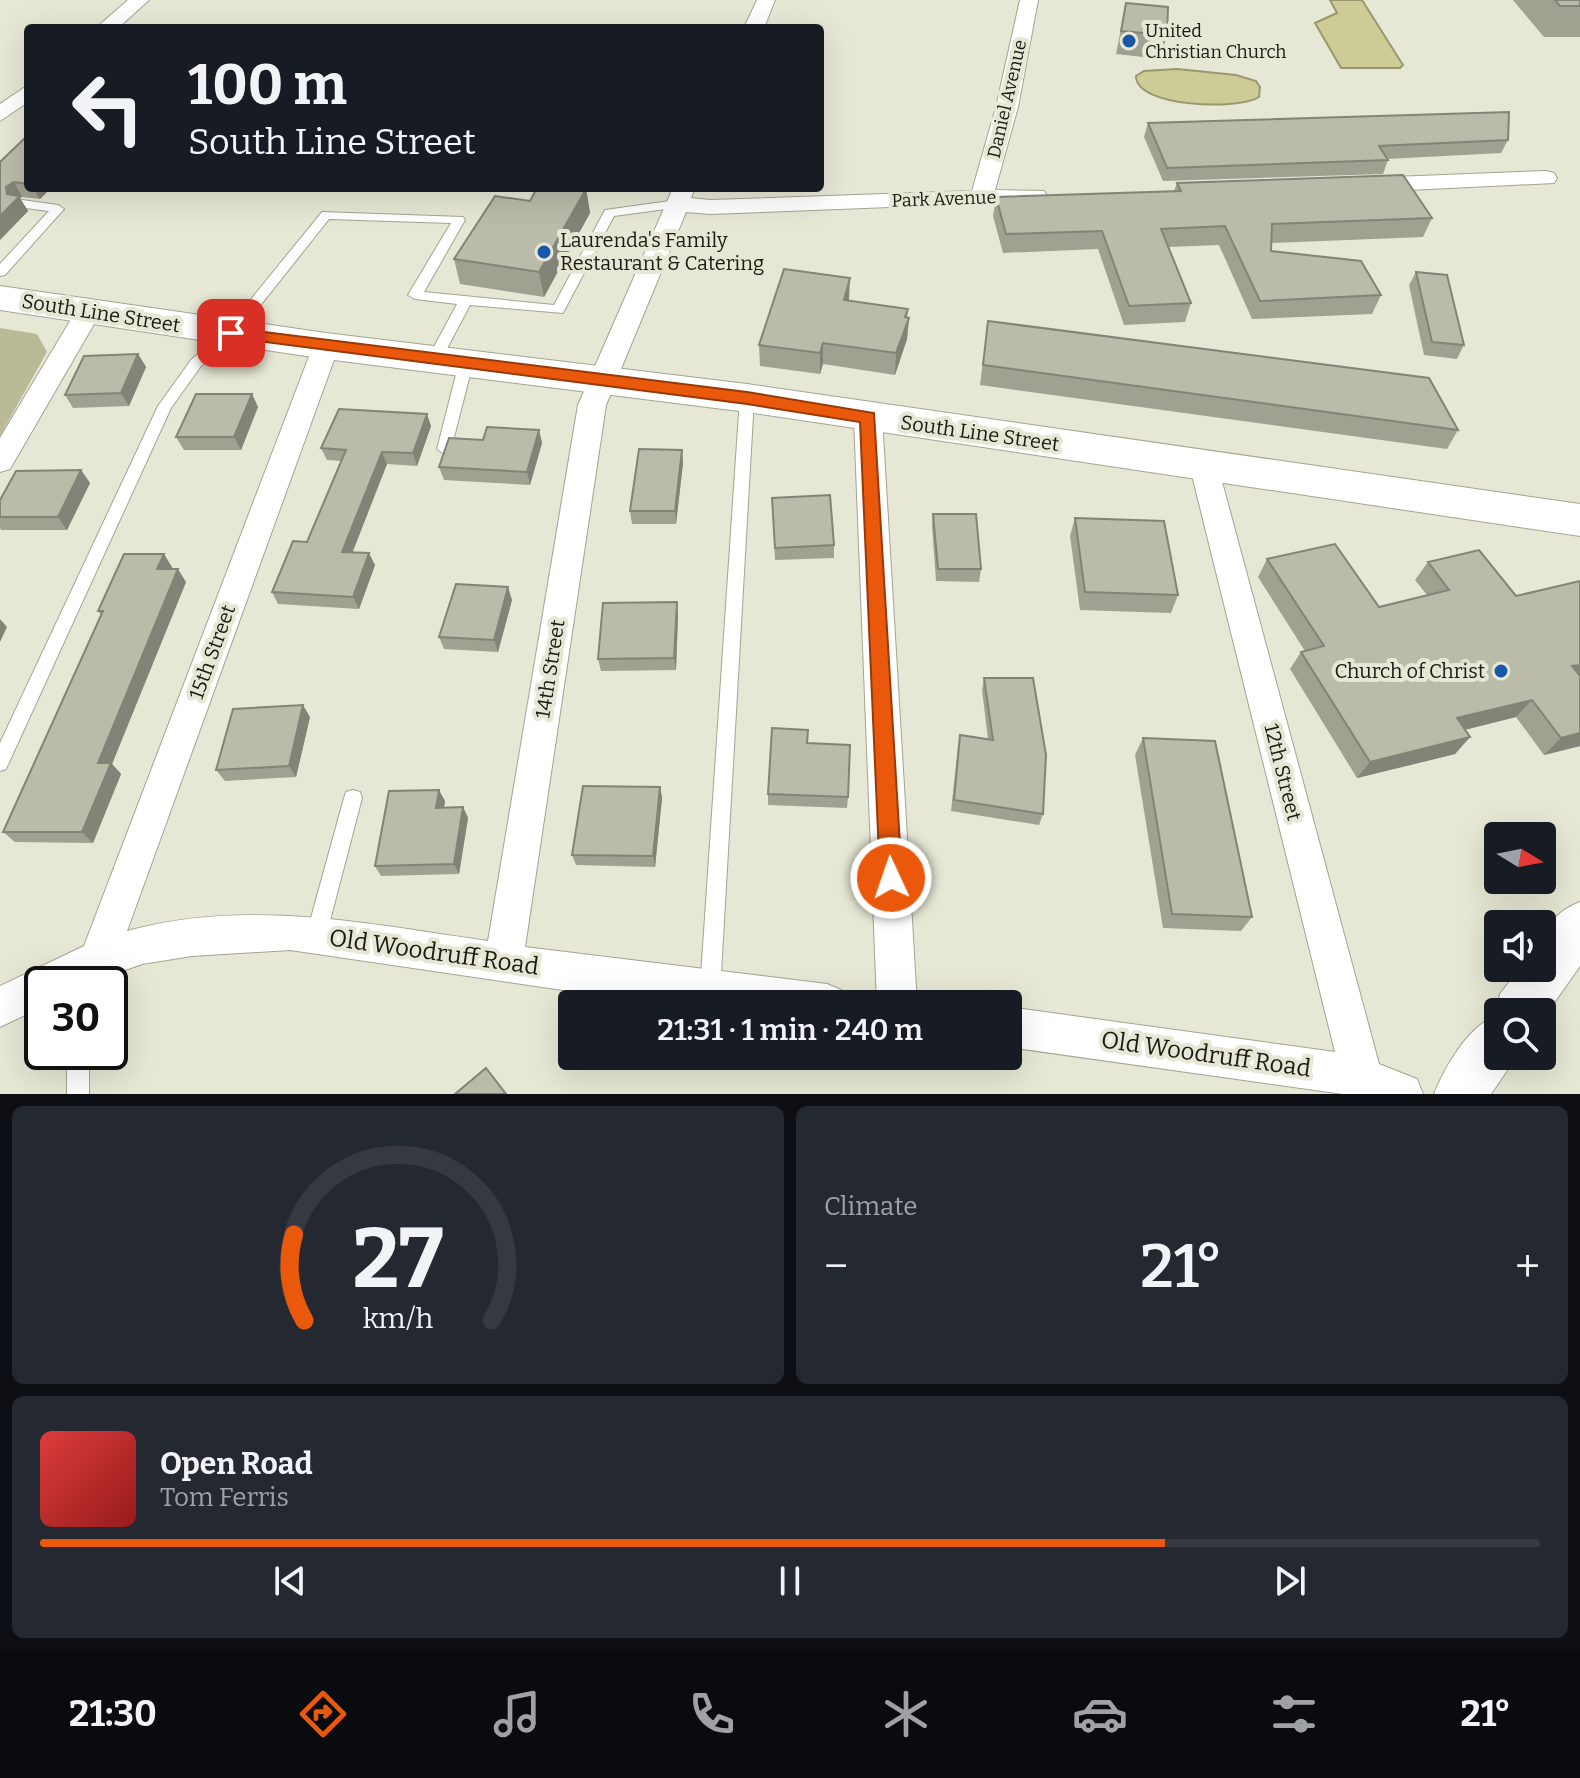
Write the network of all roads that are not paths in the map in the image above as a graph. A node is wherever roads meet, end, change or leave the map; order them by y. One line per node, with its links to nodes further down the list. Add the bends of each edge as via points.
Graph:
1 (140, 0): 4 (street)
2 (766, 0): 5 (street)
3 (1029, 0): 12 (street, Daniel Avenue)
4 (111, 24)
5 (756, 24)
6 (24, 96): 7 (street)
7 (11, 111)
8 (1546, 178): 9 (street)
9 (1341, 186)
10 (680, 196): 12 (street, Park Avenue, via 710,207); 16 (lane, via 609,213 558,310); 21 (street, 14th Street)
11 (1062, 196): 12 (street, Park Avenue)
12 (982, 198)
13 (22, 204): 14 (lane, via 58,209)
14 (0, 272)
15 (0, 298): 17 (main road, South Line Street)
16 (465, 301): 18 (lane, via 415,295 459,220 326,215); 20 (lane)
17 (88, 312): 18 (main road, South Line Street); 25 (street)
18 (231, 333): 19 (main road, South Line Street); 28 (lane, via 196,363 165,406)
19 (326, 346): 20 (main road, South Line Street); 33 (street, 15th Street)
20 (450, 362): 21 (main road, South Line Street); 24 (lane)
21 (601, 379): 22 (main road, South Line Street); 32 (street, 14th Street, via 592,405)
22 (747, 398): 23 (main road, South Line Street); 36 (lane)
23 (868, 418): 26 (main road, South Line Street); 37 (street)
24 (444, 449)
25 (0, 462)
26 (1204, 467): 27 (main road, South Line Street); 44 (street, 12th Street)
27 (1580, 520)
28 (0, 763)
29 (353, 798): 31 (lane)
30 (1580, 925): 39 (street)
31 (316, 936): 32 (street, Old Woodruff Road); 34 (street, Old Woodruff Road, via 251,932 169,941)
32 (504, 961): 35 (street, Old Woodruff Road)
33 (97, 966)
34 (109, 966)
35 (697, 990)
36 (710, 990)
37 (896, 990)
38 (24, 995): 40 (street, Old Woodruff Road)
39 (1528, 998)
40 (0, 1007)
41 (1022, 1029): 44 (street, Old Woodruff Road)
42 (1484, 1060): 47 (street)
43 (78, 1070): 45 (lane)
44 (1362, 1077): 46 (street, Old Woodruff Road)
45 (78, 1094)
46 (1402, 1094)
47 (1460, 1094)

